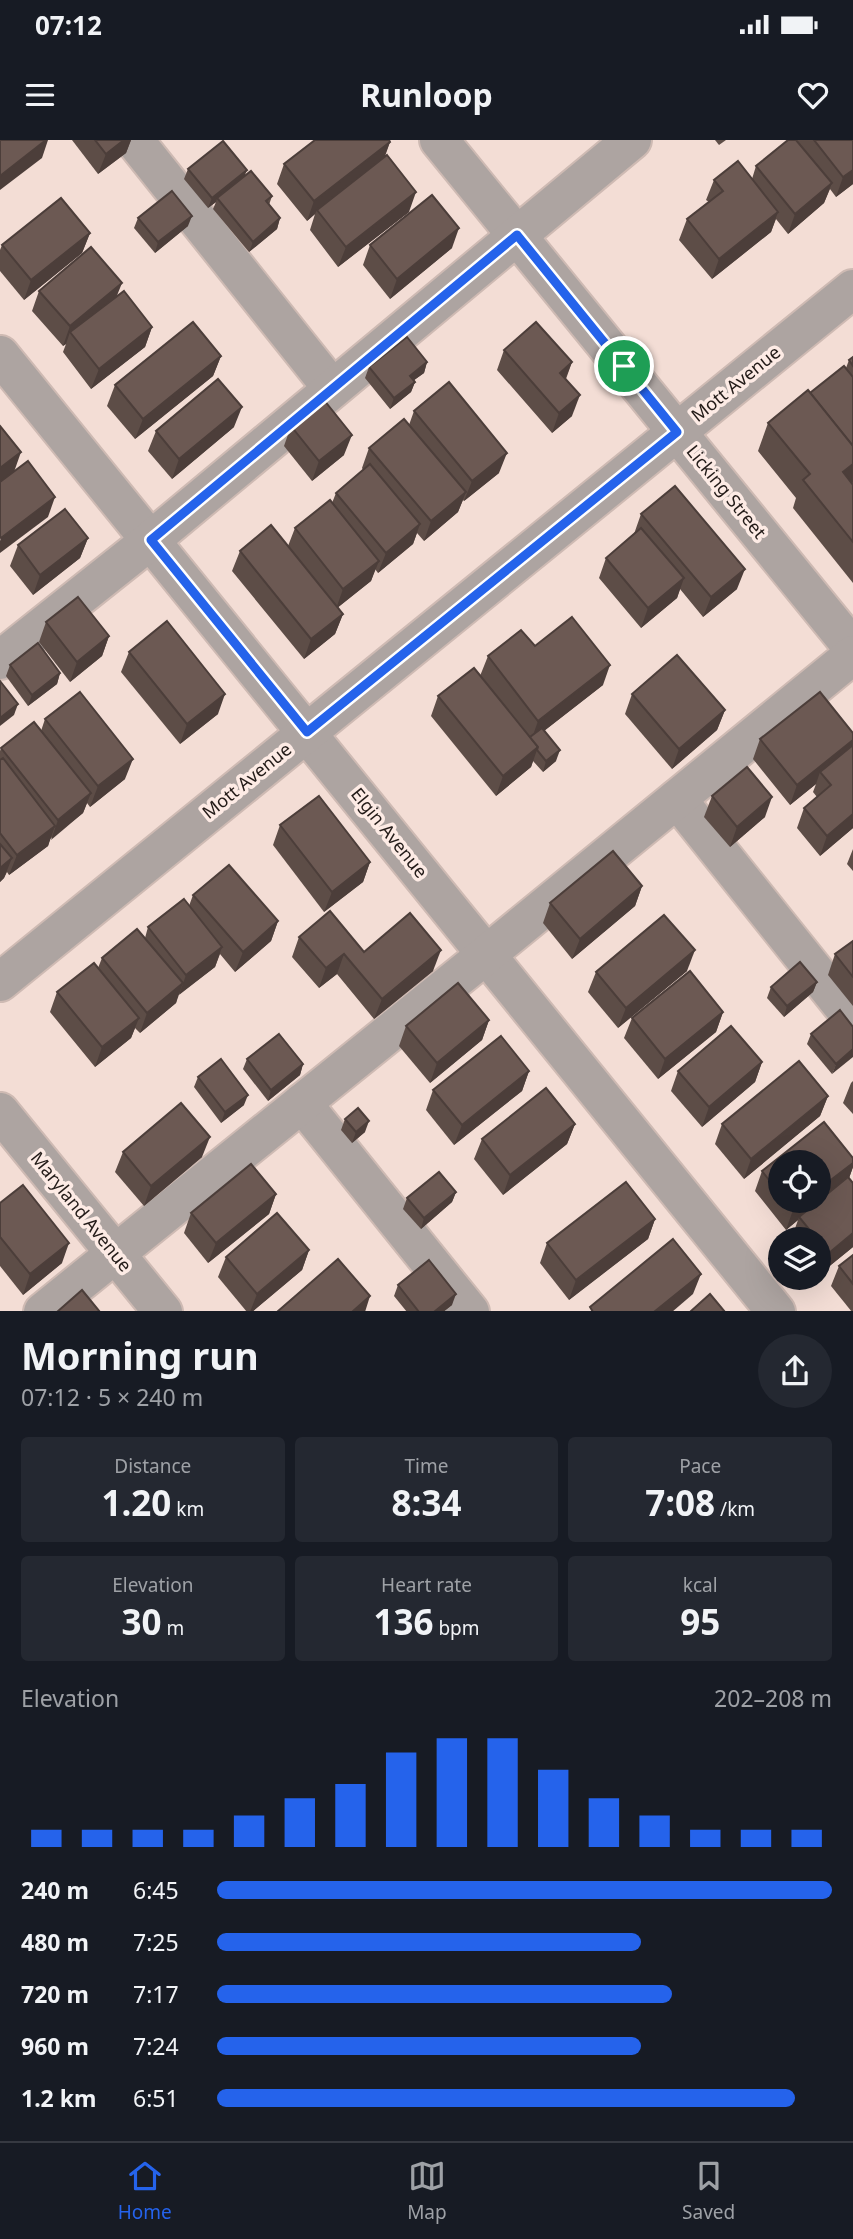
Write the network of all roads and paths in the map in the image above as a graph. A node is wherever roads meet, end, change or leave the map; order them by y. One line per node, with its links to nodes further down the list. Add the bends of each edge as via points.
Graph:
1 (134, 140): 7 (street)
2 (439, 140): 4 (street, Licking Street)
3 (632, 140): 4 (street)
4 (517, 235): 7 (street); 8 (street, Licking Street)
5 (853, 289): 8 (street, Mott Avenue)
6 (0, 355): 9 (street, Elgin Avenue)
7 (332, 388): 9 (street)
8 (677, 432): 10 (street, Licking Street); 12 (street, Mott Avenue)
9 (151, 540): 11 (street); 12 (street, Elgin Avenue)
10 (849, 637): 13 (street)
11 (0, 660)
12 (307, 732): 14 (street, Elgin Avenue); 15 (street, Mott Avenue)
13 (677, 799): 14 (street); 16 (street)
14 (487, 954): 17 (street); 23 (street, Elgin Avenue)
15 (0, 982)
16 (853, 1019)
17 (302, 1103): 19 (street); 22 (street)
18 (0, 1112): 19 (street, Maryland Avenue)
19 (115, 1253): 20 (street); 21 (street, Maryland Avenue)
20 (43, 1311)
21 (163, 1311)
22 (470, 1311)
23 (776, 1311)

